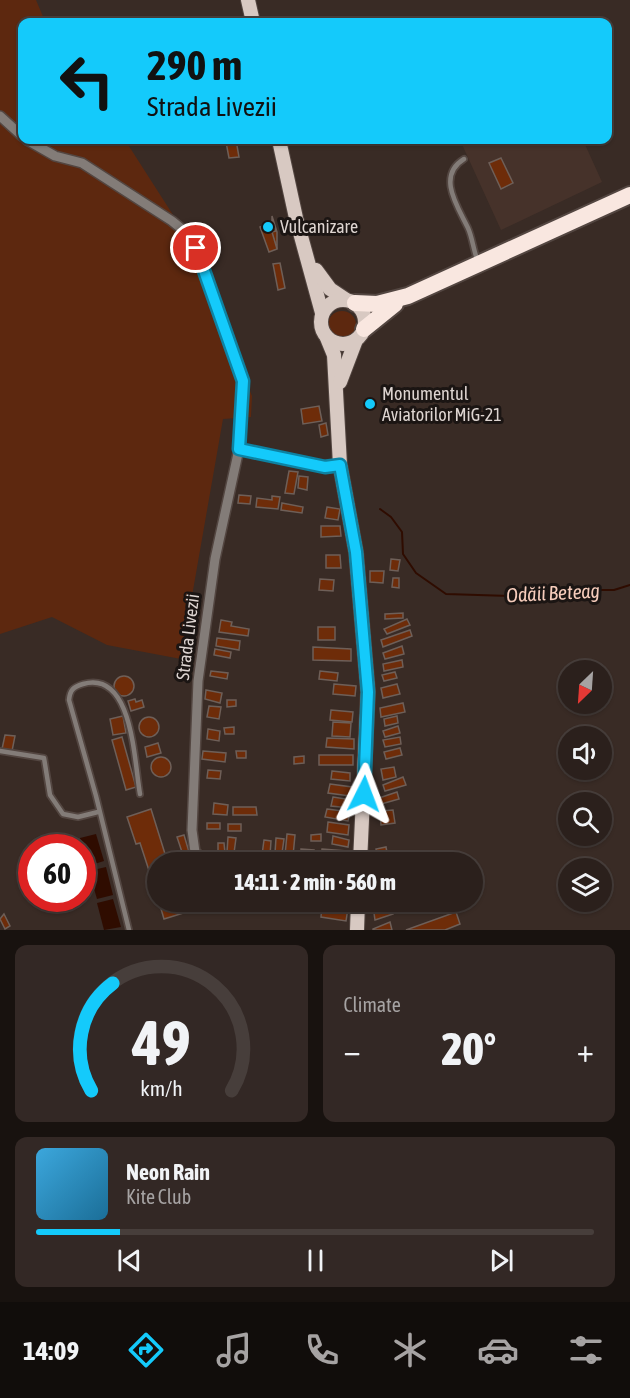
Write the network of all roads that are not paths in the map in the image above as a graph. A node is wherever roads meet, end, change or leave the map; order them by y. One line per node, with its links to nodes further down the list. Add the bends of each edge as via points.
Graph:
1 (248, 0): 2 (main road)
2 (252, 18)
3 (0, 116): 4 (street)
4 (18, 132)
5 (34, 144): 19 (street, via 82,164 189,235 241,374 244,398)
6 (280, 144): 11 (main road)
7 (464, 159): 12 (lane, via 457,163 449,186 469,231)
8 (630, 182): 12 (highway)
9 (630, 195): 12 (highway)
10 (630, 204): 12 (highway, via 558,235)
11 (309, 258): 14 (main road, via 325,284); 15 (main road)
12 (472, 262): 13 (highway)
13 (408, 296): 14 (highway, via 377,304); 16 (highway, via 378,315)
14 (350, 301): 15 (main road, via 331,302); 16 (main road, via 364,314)
15 (322, 313): 17 (main road, via 321,326)
16 (360, 335): 17 (main road, via 341,344); 18 (main road, via 345,365)
17 (327, 338): 18 (main road, via 334,355)
18 (337, 395): 20 (main road)
19 (239, 449): 20 (street, via 325,467); 24 (street, Strada Livezii, via 215,560 198,681 192,830)
20 (340, 465): 25 (main road, via 356,552 368,692)
21 (0, 751): 23 (lane, via 44,758 50,795 63,814 78,817)
22 (140, 794): 23 (lane, via 124,704 102,683 92,681 75,687 69,700)
23 (98, 812): 27 (lane)
24 (195, 852)
25 (360, 852)
26 (358, 912): 28 (main road)
27 (128, 930)
28 (357, 930)

